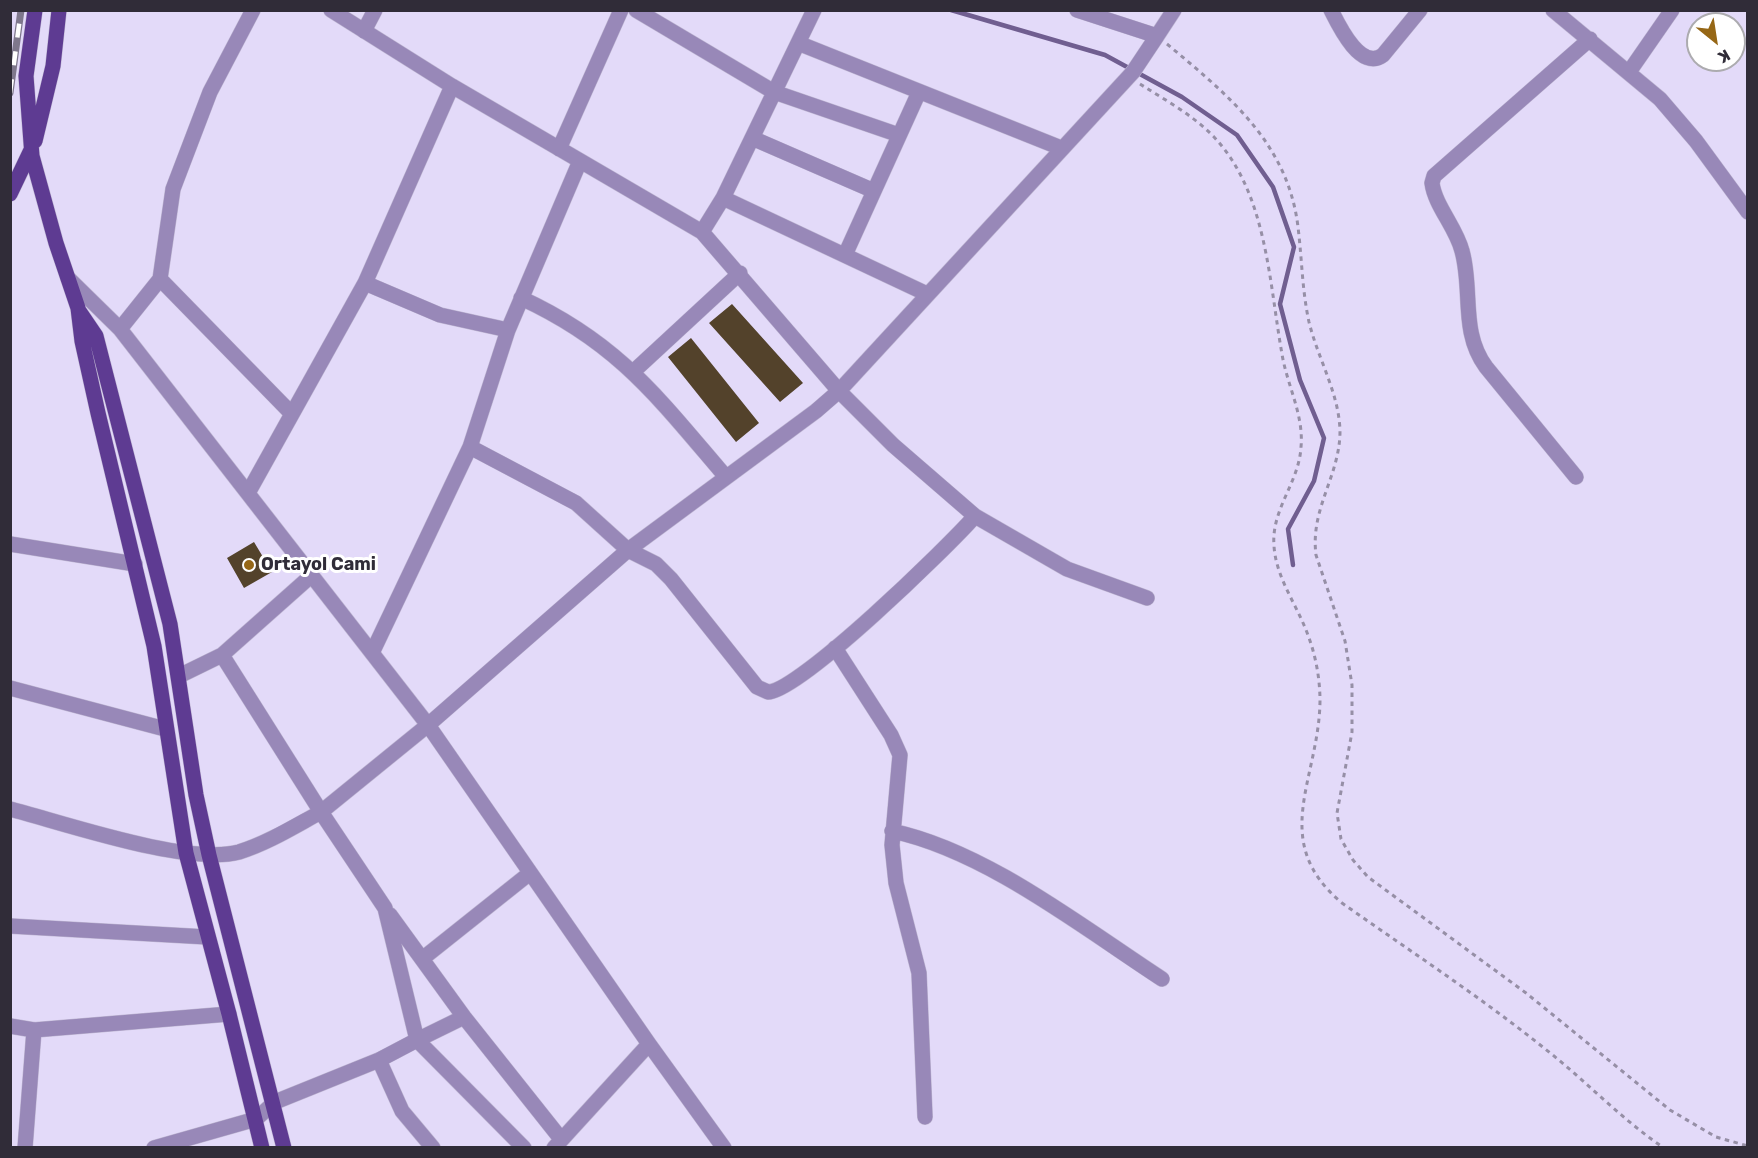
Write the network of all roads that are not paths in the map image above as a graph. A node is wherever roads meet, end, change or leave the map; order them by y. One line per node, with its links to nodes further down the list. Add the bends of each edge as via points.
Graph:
1 (35, 10): 27 (main road, via 27,76)
2 (59, 10): 27 (main road, via 53,66)
3 (253, 10): 37 (street, via 210,92 173,189)
4 (332, 10): 15 (street)
5 (375, 10): 15 (street)
6 (621, 10): 26 (street)
7 (636, 10): 21 (street)
8 (814, 10): 18 (street)
9 (1077, 10): 16 (street)
10 (1174, 10): 16 (street)
11 (1331, 10): 12 (street, via 1357,49 1365,58 1374,59 1383,55)
12 (1420, 10)
13 (1553, 10): 17 (street)
14 (1672, 10): 19 (street)
15 (364, 31): 20 (street)
16 (1157, 36): 25 (street, via 1131,75)
17 (1590, 39): 19 (street); 49 (street, via 1434,176 1431,183 1462,251 1475,349)
18 (798, 43): 21 (street); 22 (street)
19 (1629, 72): 32 (street, via 1679,120)
20 (452, 86): 26 (street); 38 (street)
21 (774, 92): 23 (street); 24 (street)
22 (919, 92): 23 (street); 25 (street)
23 (898, 135): 29 (street)
24 (752, 138): 29 (street); 31 (street)
25 (1061, 148): 39 (street)
26 (559, 149): 28 (street)
27 (31, 153): 30 (main road); 36 (main road)
28 (580, 161): 33 (street); 40 (street)
29 (874, 191): 34 (street)
30 (10, 194)
31 (723, 198): 33 (street); 34 (street)
32 (1748, 212)
33 (702, 232): 35 (street)
34 (845, 255): 39 (street)
35 (740, 273): 44 (street); 45 (street)
36 (68, 278): 41 (main road); 42 (street)
37 (160, 279): 42 (street); 46 (street)
38 (365, 283): 43 (street, via 440,315); 46 (street)
39 (927, 294): 45 (street)
40 (521, 298): 43 (street); 44 (street, via 572,324)
41 (78, 308): 54 (main road, via 98,413); 60 (main road, via 96,336 163,595)
42 (120, 329): 50 (street)
43 (508, 330): 47 (street)
44 (634, 371): 48 (street)
45 (839, 391): 48 (street); 51 (street, via 893,445)
46 (291, 413): 50 (street)
47 (470, 447): 53 (street, via 576,503); 58 (street)
48 (726, 477): 53 (street)
49 (1576, 477)
50 (248, 493): 55 (street)
51 (975, 516): 56 (street, via 1067,569); 57 (street, via 952,542)
52 (10, 544): 54 (street)
53 (628, 550): 57 (street, via 664,571 762,690 779,690); 62 (street)
54 (135, 564): 63 (main road, via 154,645)
55 (312, 575): 58 (street); 59 (street)
56 (1148, 598)
57 (835, 648): 66 (street, via 900,755)
58 (372, 653): 62 (street)
59 (222, 655): 60 (street); 65 (street)
60 (179, 676): 68 (main road)
61 (10, 688): 63 (street)
62 (428, 725): 65 (street); 69 (street)
63 (165, 729): 67 (main road)
64 (10, 809): 67 (street)
65 (321, 812): 68 (street, via 239,852); 70 (street)
66 (892, 831): 74 (street, via 953,851 1034,895); 83 (street, via 896,883 920,984)
67 (186, 853): 68 (street); 72 (main road)
68 (209, 855): 82 (main road)
69 (530, 873): 73 (street); 80 (street)
70 (385, 908): 73 (street); 79 (street)
71 (10, 926): 72 (street)
72 (207, 937): 75 (main road)
73 (422, 959): 76 (street)
74 (1162, 979)
75 (229, 1014): 78 (street); 84 (main road)
76 (464, 1017): 79 (street); 85 (street)
77 (10, 1026): 78 (street)
78 (34, 1030): 86 (street)
79 (417, 1040): 81 (street); 91 (street)
80 (649, 1044): 85 (street); 92 (street)
81 (379, 1060): 82 (street); 90 (street, via 402,1111)
82 (275, 1102): 84 (street); 89 (main road)
83 (925, 1117)
84 (256, 1119): 87 (street); 88 (main road)
85 (557, 1144)
86 (24, 1148)
87 (154, 1148)
88 (262, 1148)
89 (284, 1148)
90 (433, 1148)
91 (524, 1148)
92 (724, 1148)

